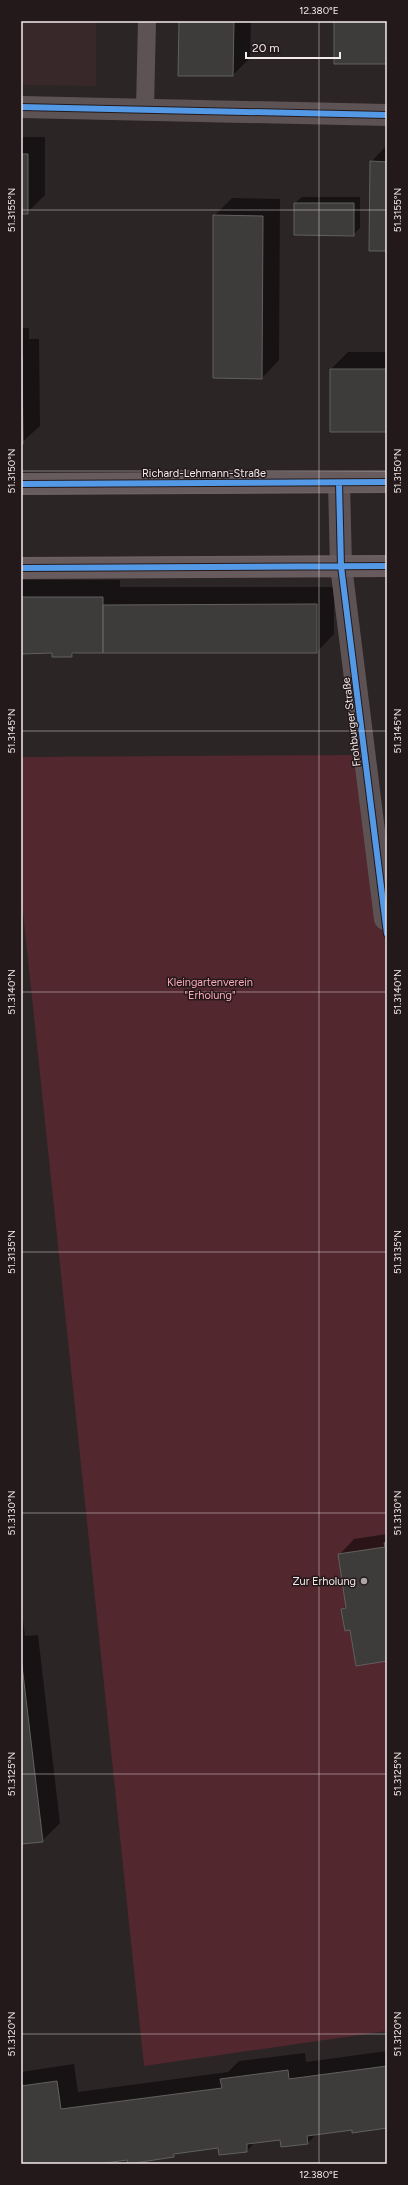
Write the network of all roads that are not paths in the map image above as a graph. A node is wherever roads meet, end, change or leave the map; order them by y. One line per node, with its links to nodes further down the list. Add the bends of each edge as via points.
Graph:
1 (147, 21): 3 (lane)
2 (21, 107): 3 (street)
3 (145, 108): 4 (street)
4 (387, 115)
5 (340, 482): 6 (main road, Richard-Lehmann-Straße); 7 (main road, Richard-Lehmann-Straße); 8 (street, Frohburger Straße)
6 (387, 482)
7 (21, 484)
8 (341, 566): 9 (main road); 10 (main road); 11 (street, Frohburger Straße)
9 (387, 566)
10 (21, 568)
11 (385, 919)

